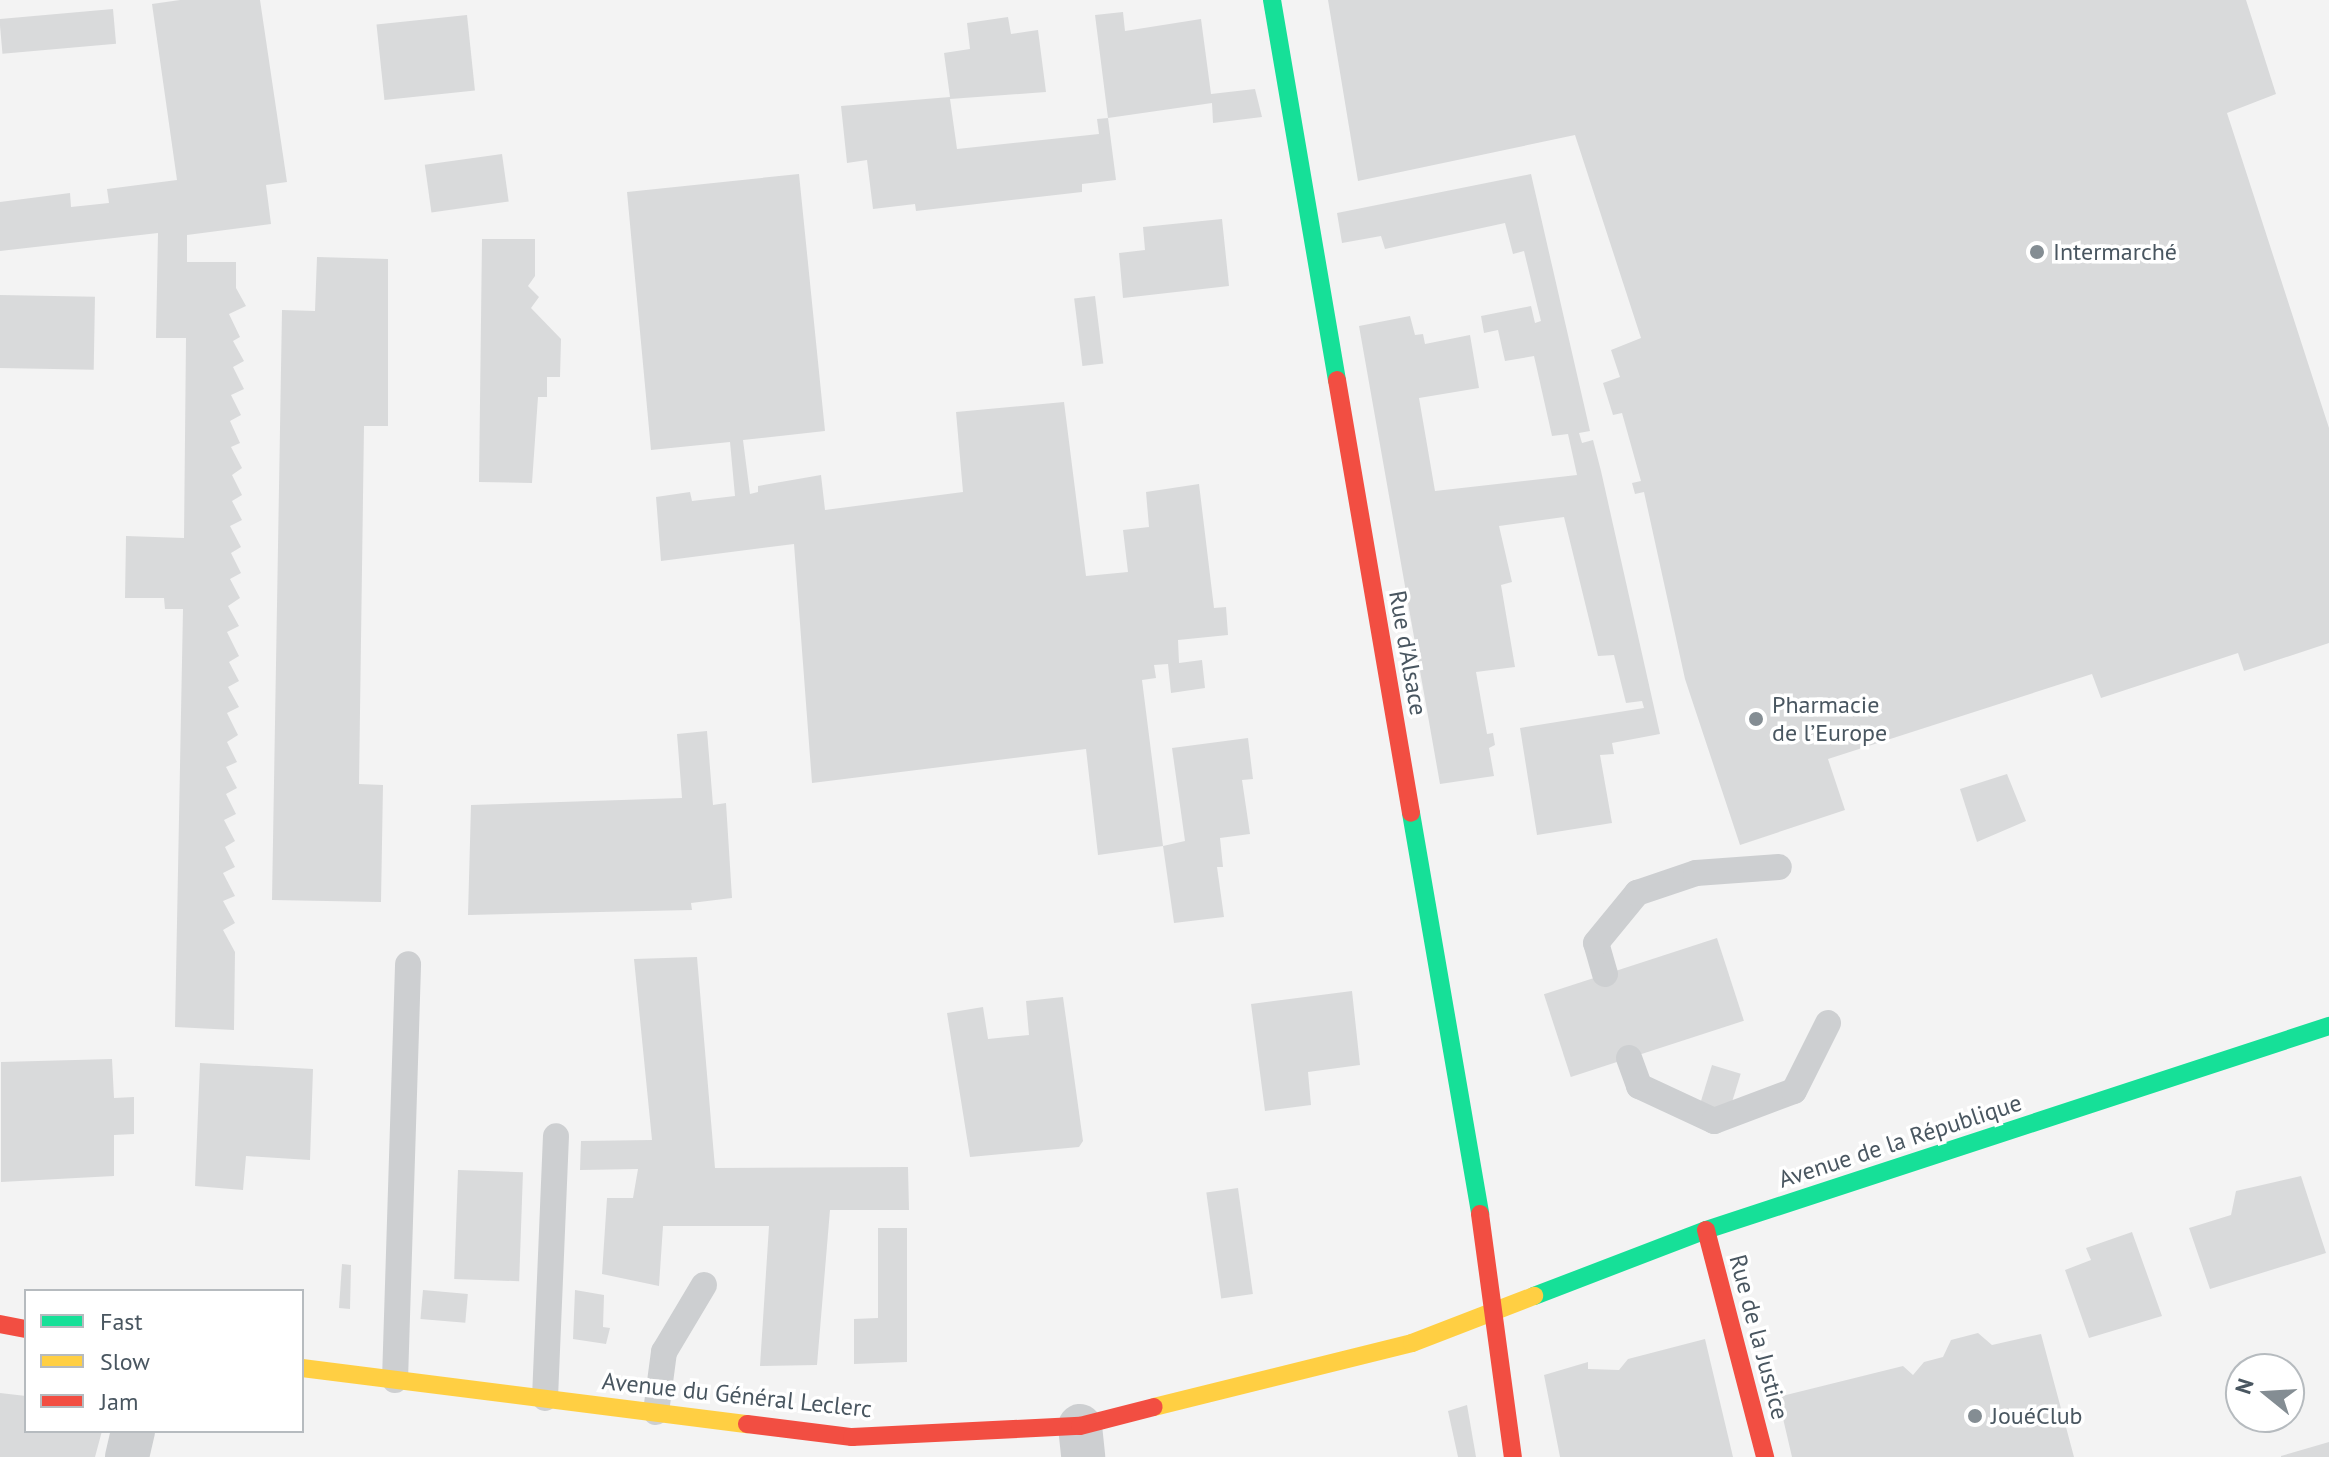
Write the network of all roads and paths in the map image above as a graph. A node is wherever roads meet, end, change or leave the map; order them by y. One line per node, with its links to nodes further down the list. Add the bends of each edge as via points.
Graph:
1 (1272, 0): 11 (main road, Rue d'Alsace, via 1483,1231)
2 (1779, 867): 4 (lane, via 1696,873 1637,893 1596,943)
3 (408, 964): 15 (lane)
4 (1605, 974)
5 (1828, 1023): 7 (lane, via 1794,1091 1714,1121 1639,1086)
6 (2329, 1026): 9 (main road, Avenue de la République)
7 (1629, 1058)
8 (556, 1136): 16 (lane)
9 (1706, 1230): 11 (main road, Avenue de la République); 22 (main road, Rue de la Justice)
10 (704, 1285): 17 (lane, via 664,1352)
11 (1490, 1315): 19 (main road, Avenue du Général Leclerc); 21 (main road, Rue d'Alsace)
12 (0, 1324): 13 (main road)
13 (24, 1329)
14 (304, 1368): 15 (main road, Avenue du Général Leclerc)
15 (395, 1380): 16 (main road, Avenue du Général Leclerc)
16 (545, 1398): 17 (main road, Avenue du Général Leclerc)
17 (656, 1412): 19 (main road, Avenue du Général Leclerc, via 852,1437)
18 (133, 1433): 20 (street)
19 (1081, 1441)
20 (127, 1457)
21 (1513, 1457)
22 (1765, 1457)

